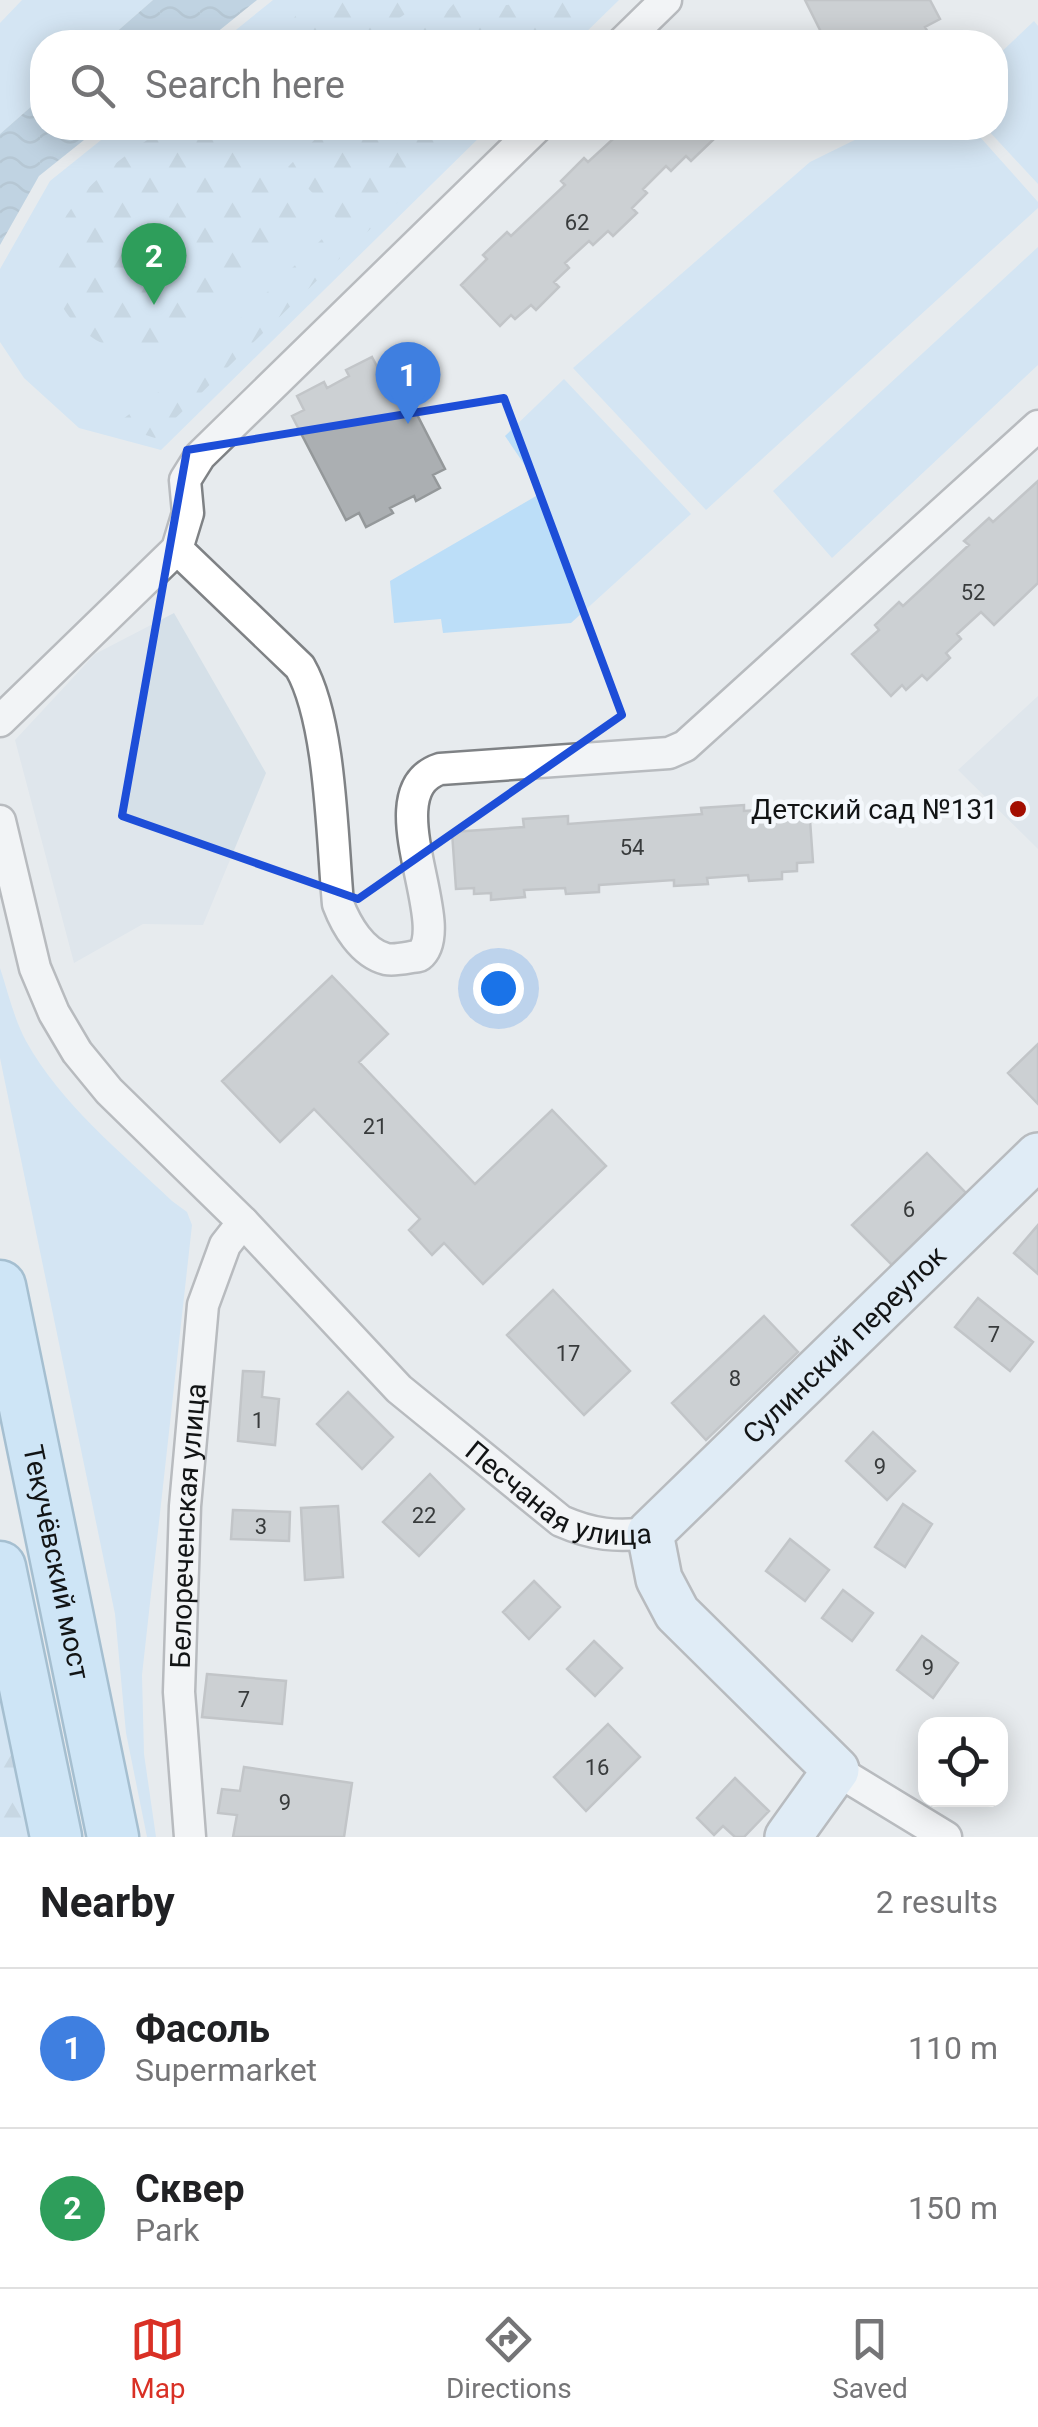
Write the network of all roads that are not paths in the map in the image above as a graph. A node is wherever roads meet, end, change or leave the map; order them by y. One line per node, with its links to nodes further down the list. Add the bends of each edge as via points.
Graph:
1 (666, 0): 2 (street)
2 (635, 30)
3 (524, 140): 5 (street, via 200,456 185,480 188,512)
4 (1038, 426): 5 (street, via 684,746 669,753 427,773 412,797 428,943 419,956 380,957 344,920 311,686 300,666)
5 (177, 549): 6 (street)
6 (0, 721)
7 (0, 821): 9 (street, Песчаная улица, via 35,968 77,1052)
8 (1038, 1156): 11 (street, Сулинский переулок)
9 (242, 1222): 11 (street, Песчаная улица, via 399,1389 562,1520 614,1537); 16 (street, Белореченская улица, via 225,1246 203,1305 185,1506 179,1692)
10 (0, 1286): 15 (main road, Текучёвский мост)
11 (650, 1533): 13 (street, Песчаная улица, via 659,1579 677,1613)
12 (0, 1567): 14 (main road, Текучёвский мост)
13 (836, 1770): 17 (street); 18 (street, Песчаная улица)
14 (56, 1837)
15 (113, 1837)
16 (190, 1837)
17 (788, 1837)
18 (946, 1837)

